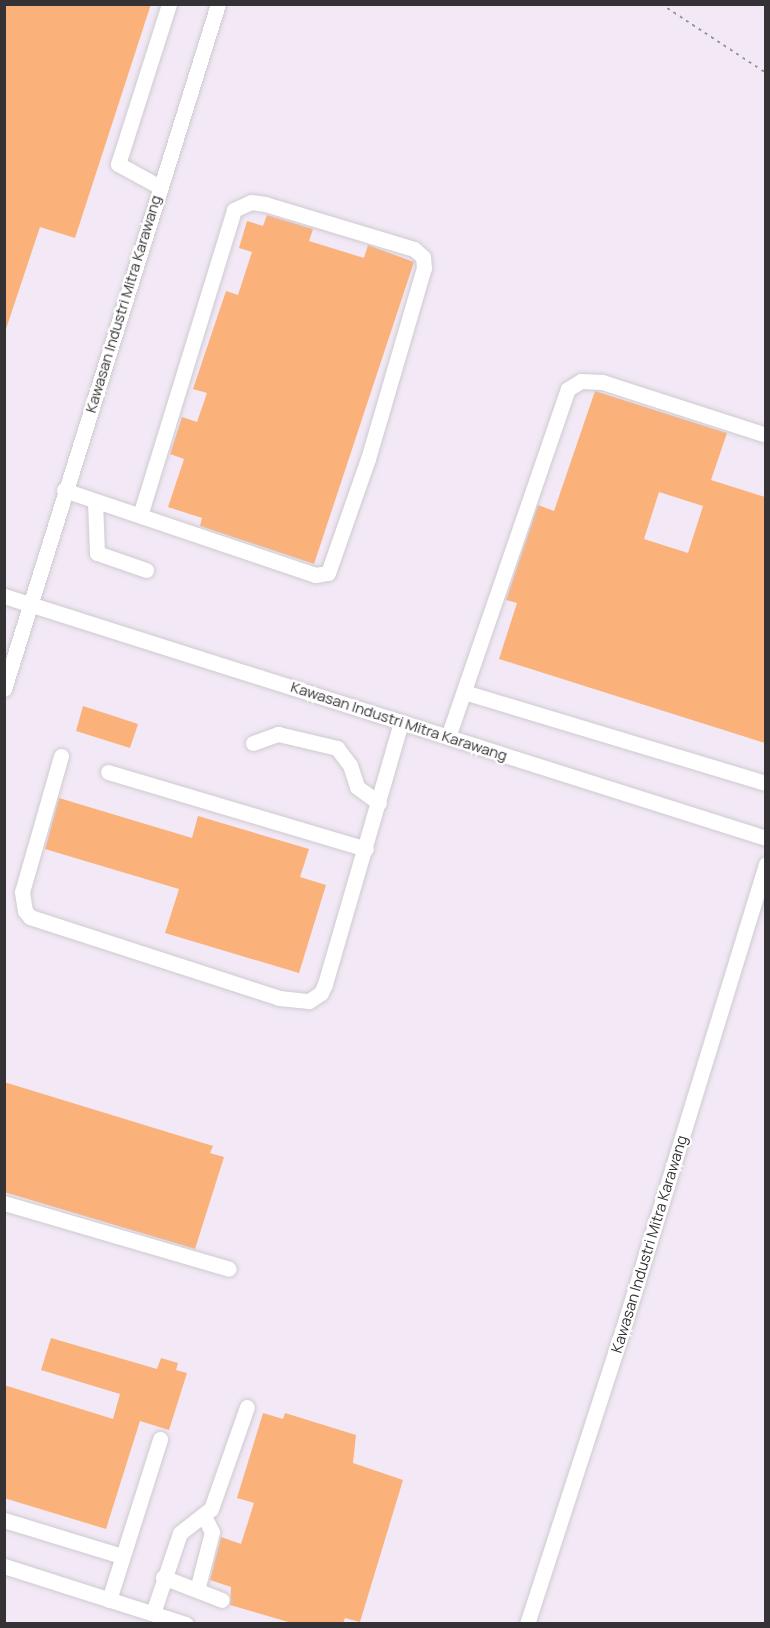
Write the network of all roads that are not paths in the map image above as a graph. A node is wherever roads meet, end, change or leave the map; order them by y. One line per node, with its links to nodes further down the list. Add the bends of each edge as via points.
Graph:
1 (169, 4): 3 (street, via 118,164)
2 (218, 4): 3 (street, Kawasan Industri Mitra Karawang)
3 (160, 187): 5 (street, Kawasan Industri Mitra Karawang)
4 (765, 435): 12 (street, via 602,382 575,383 563,399)
5 (64, 490): 6 (street); 10 (street, Kawasan Industri Mitra Karawang)
6 (95, 501): 7 (street); 8 (street, via 97,553)
7 (140, 514): 7 (street, via 234,210 250,202 265,204 414,249 423,257 424,268 368,459 328,573 315,575)
8 (146, 570)
9 (4, 596): 10 (street, Kawasan Industri Mitra Karawang)
10 (31, 606): 11 (street, Kawasan Industri Mitra Karawang); 13 (street, Kawasan Industri Mitra Karawang)
11 (4, 690)
12 (464, 692): 14 (street); 18 (street)
13 (401, 722): 14 (street, Kawasan Industri Mitra Karawang); 19 (street)
14 (448, 737): 20 (street, Kawasan Industri Mitra Karawang)
15 (253, 742): 19 (street, via 278,734 337,748 350,765 357,787)
16 (61, 756): 21 (street, via 22,892 25,911 37,920 279,999 309,1001 321,993)
17 (108, 772): 21 (street)
18 (765, 783)
19 (378, 803): 21 (street)
20 (765, 838)
21 (366, 849)
22 (765, 864): 37 (street, Kawasan Industri Mitra Karawang, via 626,1319)
23 (4, 1203): 24 (street)
24 (229, 1269)
25 (247, 1407): 27 (street, via 211,1509)
26 (160, 1438): 29 (street)
27 (204, 1516): 31 (street, via 191,1521 180,1533); 32 (street, via 212,1532)
28 (4, 1520): 29 (street)
29 (122, 1556): 33 (street)
30 (4, 1566): 33 (street)
31 (163, 1577): 32 (street); 35 (street)
32 (197, 1590): 34 (street)
33 (109, 1600): 35 (street)
34 (222, 1600)
35 (153, 1613): 36 (street)
36 (186, 1623)
37 (527, 1623)

